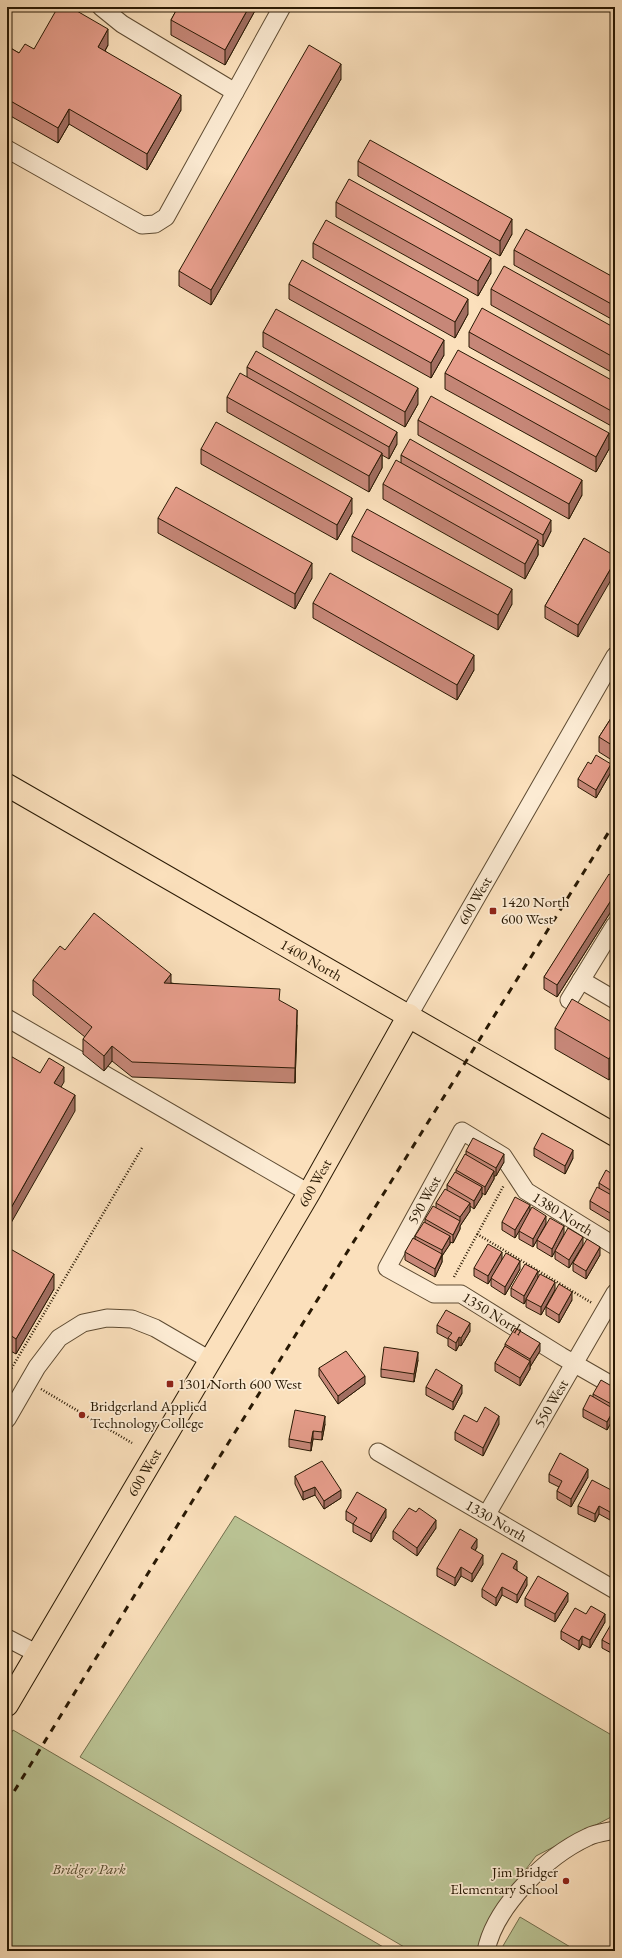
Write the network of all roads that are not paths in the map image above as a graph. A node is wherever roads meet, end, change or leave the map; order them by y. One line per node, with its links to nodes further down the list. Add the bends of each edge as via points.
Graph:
1 (101, 7): 3 (street, via 122,24)
2 (282, 7): 3 (street)
3 (235, 92): 4 (street, via 166,217 155,224 142,225)
4 (7, 149)
5 (615, 656): 11 (street, 600 West)
6 (7, 785): 11 (main road, 1400 North)
7 (615, 925): 8 (street)
8 (581, 980): 9 (street); 10 (street)
9 (569, 1000)
10 (615, 1000)
11 (409, 1015): 14 (main road, 1400 North); 15 (main road, 600 West)
12 (7, 1018): 15 (street)
13 (462, 1131): 16 (street, 1380 North, via 503,1156 526,1191); 17 (street, 590 West)
14 (615, 1135)
15 (309, 1193): 19 (main road, 600 West)
16 (615, 1246)
17 (387, 1268): 20 (street, 1350 North, via 434,1294 461,1294)
18 (615, 1293): 20 (street, 550 West)
19 (210, 1360): 22 (street, via 155,1328 132,1319 107,1318 83,1323 59,1338 37,1367); 27 (main road, 600 West)
20 (574, 1364): 21 (street, 1350 North); 24 (street, 550 West)
21 (615, 1387)
22 (7, 1419)
23 (378, 1452): 24 (street, 1330 North)
24 (487, 1514): 25 (street, 1330 North)
25 (615, 1590)
26 (7, 1638): 27 (street)
27 (36, 1653): 28 (main road, 600 West)
28 (7, 1705)
29 (615, 1830): 30 (street, via 589,1837 545,1864 514,1896 488,1939)
30 (486, 1951)

